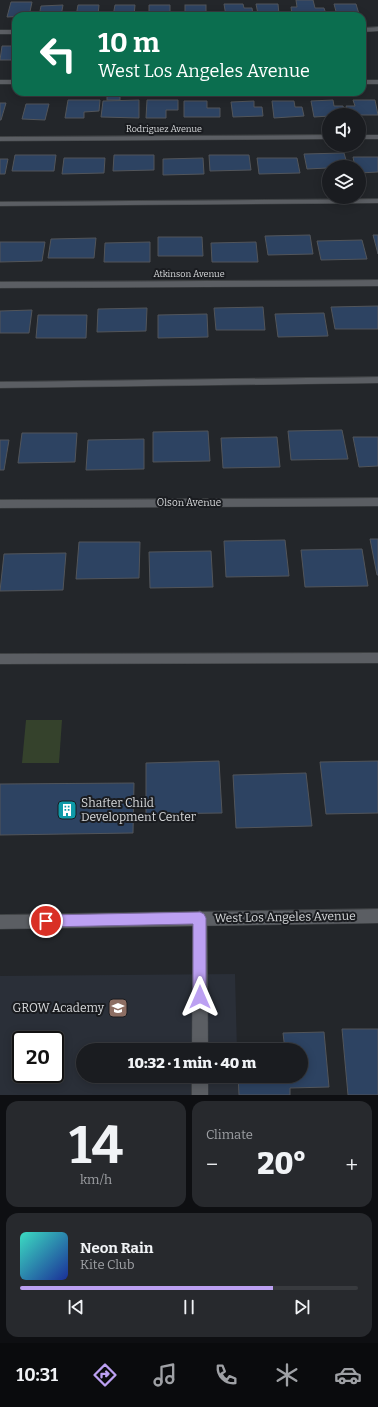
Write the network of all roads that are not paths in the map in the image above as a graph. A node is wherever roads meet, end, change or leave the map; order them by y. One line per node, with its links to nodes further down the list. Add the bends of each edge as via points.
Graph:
1 (378, 29): 2 (street)
2 (366, 30)
3 (0, 32): 4 (street)
4 (12, 32)
5 (0, 82): 6 (street)
6 (12, 82)
7 (366, 82): 8 (street)
8 (378, 82)
9 (322, 137): 12 (street, Rodriguez Avenue)
10 (366, 137): 11 (street)
11 (378, 137)
12 (0, 139)
13 (378, 201): 14 (street)
14 (0, 204)
15 (378, 283): 16 (street, Atkinson Avenue)
16 (0, 284)
17 (378, 380): 18 (street)
18 (0, 385)
19 (378, 502): 20 (street, Olson Avenue)
20 (0, 504)
21 (378, 658): 22 (street)
22 (0, 659)
23 (378, 916): 24 (street, West Los Angeles Avenue)
24 (200, 918): 25 (street, West Los Angeles Avenue); 26 (street)
25 (0, 922)
26 (200, 1043)
27 (200, 1083): 28 (street)
28 (200, 1095)

